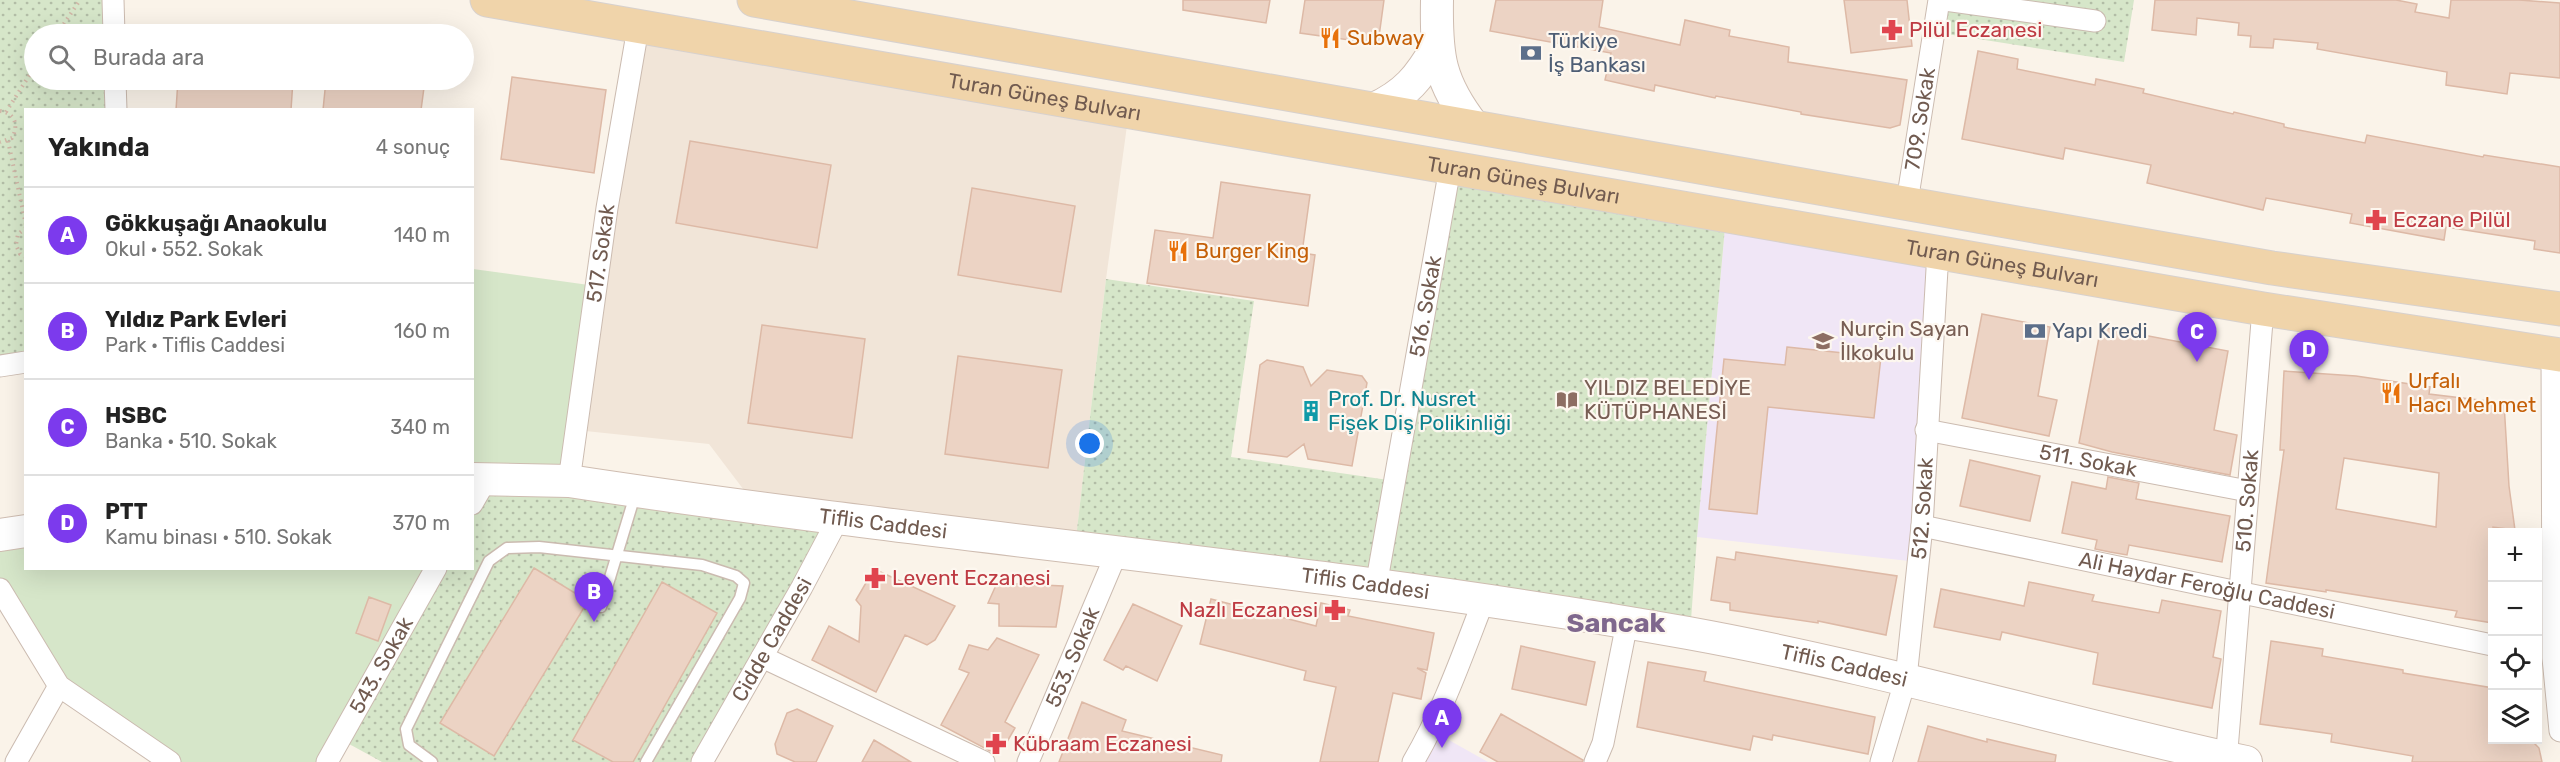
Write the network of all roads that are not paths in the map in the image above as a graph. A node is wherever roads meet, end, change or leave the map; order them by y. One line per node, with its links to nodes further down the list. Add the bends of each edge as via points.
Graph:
1 (113, 0): 9 (street)
2 (487, 0): 10 (main road, Turan Güneş Bulvarı)
3 (754, 0): 7 (main road, Turan Güneş Bulvarı)
4 (1437, 0): 11 (street)
5 (1939, 0): 17 (street, 709. Sokak)
6 (1945, 0): 8 (street)
7 (873, 10): 14 (main road, Turan Güneş Bulvarı)
8 (2095, 21)
9 (114, 24)
10 (638, 28): 16 (main road, Turan Güneş Bulvarı); 25 (street, 517. Sokak)
11 (1437, 46): 14 (street, via 1412,84 1398,98); 15 (street, via 1451,96)
12 (115, 90): 13 (street)
13 (116, 108)
14 (1374, 110): 15 (main road, Turan Güneş Bulvarı)
15 (1474, 128): 17 (main road, Turan Güneş Bulvarı)
16 (1449, 168): 18 (main road, Turan Güneş Bulvarı); 37 (street, 516. Sokak)
17 (1907, 202): 20 (main road, Turan Güneş Bulvarı, via 2272,268)
18 (1938, 252): 19 (main road, Turan Güneş Bulvarı); 24 (street, 512. Sokak)
19 (2263, 309): 21 (main road, Turan Güneş Bulvarı); 28 (street, 510. Sokak)
20 (2560, 309)
21 (2556, 355): 27 (street)
22 (24, 362): 23 (street)
23 (0, 366)
24 (1926, 430): 28 (street, 511. Sokak); 31 (street, 512. Sokak)
25 (569, 482): 26 (street, Tiflis Caddesi); 29 (street, Tiflis Caddesi)
26 (477, 487)
27 (2557, 490): 45 (street)
28 (2248, 491): 39 (street, 510. Sokak)
29 (636, 492): 30 (street, Tiflis Caddesi); 35 (lane)
30 (839, 517): 34 (street, Tiflis Caddesi); 44 (street, Cidde Caddesi)
31 (1922, 526): 39 (street, Ali Haydar Feroğlu Caddesi); 46 (street, 512. Sokak)
32 (24, 531): 33 (street)
33 (0, 535)
34 (1117, 552): 37 (street, Tiflis Caddesi); 57 (street, 553. Sokak)
35 (618, 556): 41 (lane); 53 (lane, via 539,547 507,548 489,561 406,729 409,745); 54 (lane, via 702,565 736,576 744,583 740,598)
36 (435, 570): 52 (street, 543. Sokak)
37 (1376, 586): 40 (street, Tiflis Caddesi)
38 (0, 589): 47 (street)
39 (2239, 594): 43 (street, Ali Haydar Feroğlu Caddesi); 49 (street, 510. Sokak)
40 (1484, 602): 42 (street, Tiflis Caddesi); 58 (street, via 1429,735)
41 (601, 607)
42 (1627, 623): 46 (street, Tiflis Caddesi); 59 (street, via 1603,743)
43 (2488, 644)
44 (762, 657): 55 (street, Cidde Caddesi); 56 (street)
45 (2550, 657): 48 (street)
46 (1906, 678): 49 (street, Tiflis Caddesi); 60 (street, 512. Sokak)
47 (59, 686): 50 (street); 51 (street)
48 (2560, 731)
49 (2233, 761)
50 (16, 762)
51 (170, 762)
52 (327, 762)
53 (432, 762)
54 (646, 762)
55 (702, 762)
56 (984, 762)
57 (1028, 762)
58 (1413, 762)
59 (1595, 762)
60 (1881, 762)

